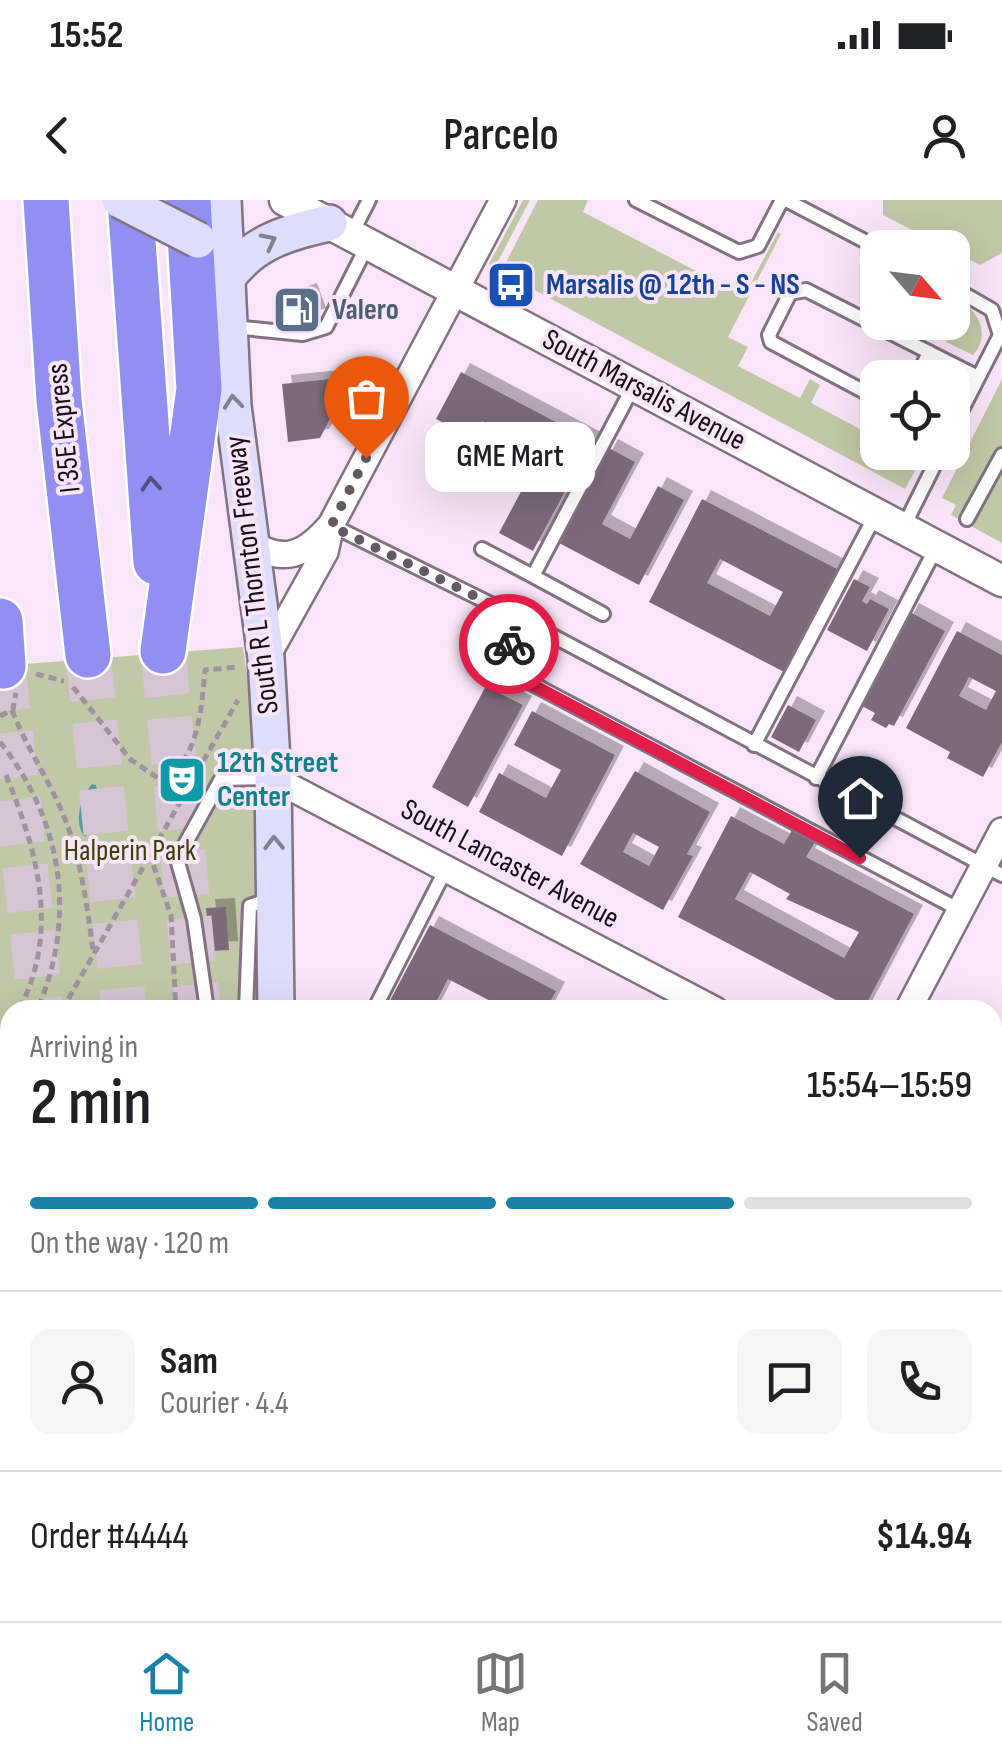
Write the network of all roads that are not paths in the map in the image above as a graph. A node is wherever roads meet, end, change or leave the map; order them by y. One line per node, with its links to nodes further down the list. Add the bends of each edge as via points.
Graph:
1 (46, 200): 36 (highway, I 35E Express, via 59,400)
2 (120, 200): 10 (main road, bridge)
3 (130, 200): 10 (highway, one-way to 3, via 199,389 163,651)
4 (223, 200): 13 (main road, South R L Thornton Freeway)
5 (286, 200): 11 (street, South Marsalis Avenue)
6 (369, 200): 11 (lane)
7 (503, 200): 14 (street)
8 (636, 200): 9 (lane, via 749,252)
9 (784, 200): 12 (lane)
10 (193, 220): 13 (main road)
11 (349, 233): 13 (main road, one-way to 11, via 256,246 284,233); 14 (street, South Marsalis Avenue); 16 (lane, via 326,327 303,334)
12 (860, 239)
13 (224, 282): 16 (main road, South R L Thornton Freeway)
14 (455, 290): 20 (street, South Marsalis Avenue); 27 (street)
15 (970, 297): 19 (lane, via 986,305 1000,326)
16 (226, 327): 28 (main road, South R L Thornton Freeway, one-way to 16)
17 (929, 352): 18 (lane); 19 (lane); 21 (lane, via 806,290 790,293 770,342)
18 (925, 360)
19 (978, 377): 22 (lane)
20 (634, 384): 26 (street, South Marsalis Avenue); 31 (lane)
21 (860, 390)
22 (970, 393)
23 (1002, 456): 25 (lane)
24 (927, 470): 26 (lane)
25 (968, 519)
26 (890, 521): 29 (street, South Marsalis Avenue); 39 (lane)
27 (331, 526): 28 (street, via 293,557); 34 (lane); 37 (street, via 325,552)
28 (251, 543): 37 (main road, South R L Thornton Freeway)
29 (937, 546): 32 (street, South Marsalis Avenue); 41 (lane)
30 (482, 549): 31 (lane)
31 (533, 576): 33 (lane)
32 (1002, 581)
33 (603, 614)
34 (522, 619): 39 (lane); 46 (lane, via 497,666)
35 (0, 621): 38 (highway)
36 (88, 655)
37 (262, 662): 40 (main road, South R L Thornton Freeway)
38 (11, 675)
39 (754, 745): 41 (lane)
40 (273, 778): 43 (street, South Lancaster Avenue); 45 (main road, South R L Thornton Freeway, one-way to 40); 47 (lane, via 221,779 177,859)
41 (816, 778): 44 (lane)
42 (1002, 831): 44 (street)
43 (448, 867): 50 (lane); 51 (street, South Lancaster Avenue)
44 (993, 870): 46 (street)
45 (275, 897): 48 (lane, via 250,906); 49 (main road, South R L Thornton Freeway)
46 (960, 910): 52 (street)
47 (206, 1000)
48 (246, 1000)
49 (276, 1000)
50 (379, 1000)
51 (696, 1000)
52 (913, 1000)

